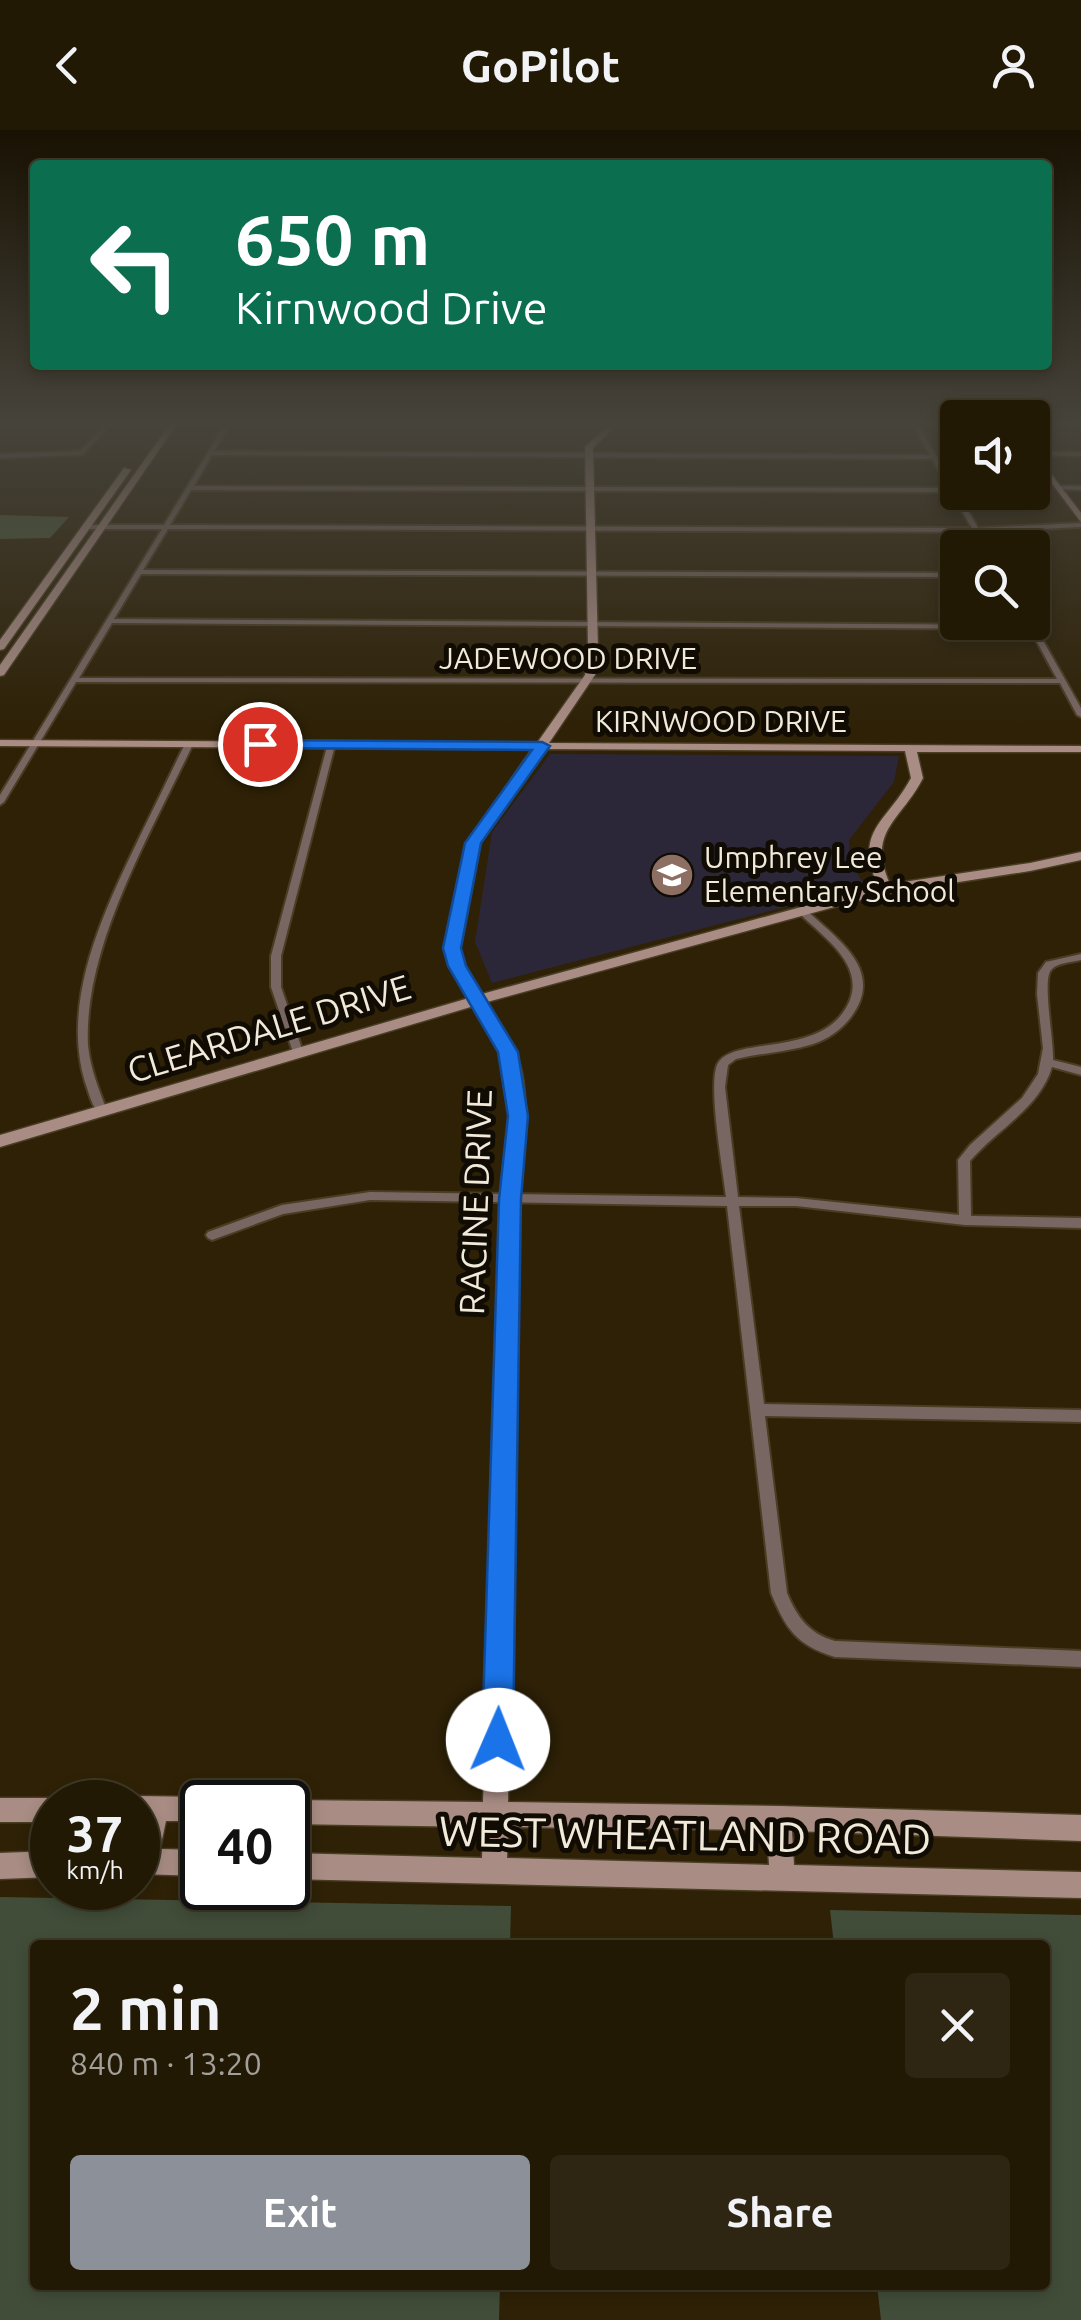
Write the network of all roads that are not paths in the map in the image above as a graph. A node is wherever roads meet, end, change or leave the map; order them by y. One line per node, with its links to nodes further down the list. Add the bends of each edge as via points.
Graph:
1 (89, 523): 7 (street)
2 (105, 523): 8 (street)
3 (168, 523): 9 (street)
4 (591, 523): 10 (street, RACINE DRIVE)
5 (973, 523): 11 (street)
6 (1065, 523): 11 (street)
7 (86, 527): 8 (street); 18 (street)
8 (102, 527): 9 (street); 19 (street)
9 (166, 527): 10 (street); 12 (street)
10 (591, 529): 11 (street); 13 (street, RACINE DRIVE)
11 (977, 530)
12 (138, 572): 13 (street); 15 (street)
13 (592, 574): 14 (street); 16 (street, RACINE DRIVE)
14 (940, 574)
15 (109, 621): 16 (street); 23 (street)
16 (593, 624): 17 (street); 25 (street, RACINE DRIVE)
17 (940, 624)
18 (13, 629): 19 (street); 21 (street)
19 (30, 629): 22 (street)
20 (1040, 640): 24 (street)
21 (0, 647)
22 (0, 673)
23 (73, 680): 25 (street, JADEWOOD DRIVE); 28 (street)
24 (1062, 681): 25 (street, JADEWOOD DRIVE); 26 (street)
25 (587, 682): 31 (street, RACINE DRIVE)
26 (1081, 715)
27 (0, 743): 28 (street, KIRNWOOD DRIVE)
28 (35, 743): 29 (street, KIRNWOOD DRIVE); 34 (street)
29 (189, 744): 30 (street, KIRNWOOD DRIVE); 43 (street, via 90,976 82,1042)
30 (331, 745): 31 (street, KIRNWOOD DRIVE); 40 (street, via 276,956 276,987)
31 (542, 746): 32 (street, KIRNWOOD DRIVE); 39 (street, RACINE DRIVE, via 473,843 452,948)
32 (910, 748): 33 (street, KIRNWOOD DRIVE); 36 (street, via 918,778 872,847)
33 (1081, 750)
34 (0, 802)
35 (1081, 856): 36 (street, CLEARDALE DRIVE, via 1025,871)
36 (886, 889): 37 (street, CLEARDALE DRIVE)
37 (802, 912): 39 (street, CLEARDALE DRIVE); 46 (street, via 850,957 857,974 854,1002 827,1034 722,1064)
38 (1081, 957): 41 (street, via 1043,972)
39 (477, 998): 40 (street, CLEARDALE DRIVE); 45 (street, RACINE DRIVE, via 514,1070 518,1116)
40 (298, 1052): 43 (street, CLEARDALE DRIVE)
41 (1048, 1062): 42 (street); 47 (street, via 1021,1106 964,1160)
42 (1081, 1071)
43 (102, 1110): 44 (street, CLEARDALE DRIVE)
44 (0, 1141)
45 (510, 1199): 46 (street); 49 (street, via 349,1196); 56 (street, RACINE DRIVE)
46 (732, 1200): 47 (street); 50 (street)
47 (965, 1220): 48 (street)
48 (1081, 1223)
49 (212, 1235)
50 (757, 1410): 51 (street); 52 (street, via 779,1593 802,1636 835,1650)
51 (1081, 1416)
52 (1081, 1659)
53 (0, 1810): 54 (street)
54 (30, 1810)
55 (310, 1813): 56 (street, WEST WHEATLAND ROAD)
56 (496, 1817): 57 (street, WEST WHEATLAND ROAD); 62 (street, RACINE DRIVE)
57 (779, 1818): 58 (street, WEST WHEATLAND ROAD); 63 (street)
58 (1081, 1828)
59 (30, 1865): 60 (street)
60 (0, 1866)
61 (310, 1867): 62 (street, WEST WHEATLAND ROAD)
62 (494, 1872): 63 (street, WEST WHEATLAND ROAD)
63 (782, 1876): 64 (street, WEST WHEATLAND ROAD)
64 (1081, 1885)

